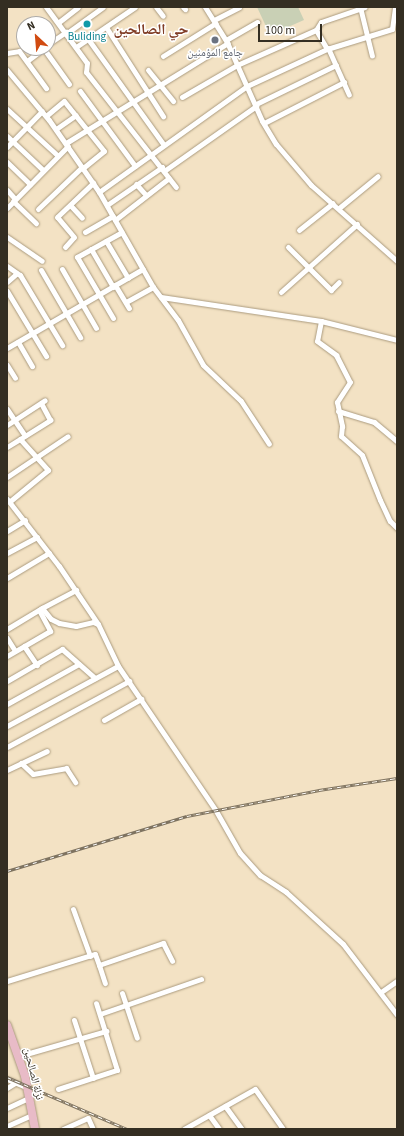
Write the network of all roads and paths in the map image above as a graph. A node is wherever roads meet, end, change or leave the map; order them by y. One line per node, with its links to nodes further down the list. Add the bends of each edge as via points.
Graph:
1 (78, 7): 12 (street)
2 (103, 7): 16 (street)
3 (135, 7): 14 (street)
4 (156, 7): 10 (street)
5 (205, 7): 11 (street)
6 (239, 7): 11 (street)
7 (362, 7): 15 (street, via 321,22); 17 (street)
8 (395, 7): 17 (street, via 392,29)
9 (49, 8): 12 (street)
10 (164, 16)
11 (215, 21): 20 (street); 26 (street)
12 (59, 22): 16 (street)
13 (257, 22): 20 (street)
14 (106, 27): 19 (street); 39 (street)
15 (316, 30): 22 (street); 29 (street)
16 (66, 32): 18 (street); 21 (street)
17 (368, 35): 22 (street); 27 (street)
18 (56, 39)
19 (88, 39): 21 (street); 43 (street)
20 (227, 42): 29 (street); 35 (street)
21 (76, 47): 47 (street, via 87,63 86,72)
22 (328, 48): 30 (street); 36 (street)
23 (7, 53): 28 (street, via 19,51)
24 (34, 56): 28 (street)
25 (50, 56): 34 (street)
26 (163, 56)
27 (372, 56)
28 (27, 61): 37 (street)
29 (237, 64): 36 (street); 41 (street)
30 (336, 65): 33 (street); 44 (street)
31 (7, 70): 46 (street)
32 (148, 70): 35 (street)
33 (344, 82): 40 (street); 52 (street)
34 (69, 84)
35 (160, 85): 39 (street); 42 (street)
36 (247, 86): 44 (street); 59 (street)
37 (46, 88)
38 (80, 91): 51 (street)
39 (147, 93): 43 (street); 50 (street)
40 (349, 95)
41 (182, 97)
42 (173, 101)
43 (131, 103): 47 (street); 59 (street)
44 (256, 105): 52 (street); 66 (street)
45 (7, 109): 53 (street)
46 (42, 111): 49 (street); 53 (street)
47 (117, 112): 51 (street); 61 (street)
48 (76, 115): 49 (street, via 64,101); 54 (street); 55 (street)
49 (46, 116): 54 (street)
50 (163, 116)
51 (102, 121): 55 (street); 64 (street)
52 (264, 123): 78 (street, via 276,144 301,173)
53 (26, 126): 57 (street); 62 (street)
54 (56, 129): 58 (street)
55 (88, 130): 58 (street); 65 (street, via 104,151)
56 (7, 136): 57 (street)
57 (12, 141): 60 (street); 67 (street)
58 (67, 145): 62 (street); 65 (street)
59 (164, 145): 61 (street)
60 (7, 147)
61 (151, 154): 64 (street); 66 (street)
62 (57, 155): 67 (street)
63 (7, 162): 71 (street)
64 (135, 166): 75 (street)
65 (82, 167): 70 (street); 83 (street)
66 (163, 169): 69 (street); 72 (street)
67 (43, 170): 71 (street)
68 (378, 176): 82 (street)
69 (169, 178): 73 (street); 76 (street)
70 (93, 183): 75 (street); 80 (street)
71 (30, 184): 77 (street)
72 (136, 184): 76 (street); 79 (street)
73 (176, 187)
74 (7, 190): 77 (street)
75 (99, 192): 79 (street)
76 (146, 195): 85 (street)
77 (14, 200): 81 (street); 86 (street)
78 (333, 203): 82 (street); 88 (street)
79 (106, 205): 85 (street)
80 (71, 206): 84 (street); 94 (street, via 57,217 74,237)
81 (7, 208)
82 (339, 208): 87 (street)
83 (38, 209)
84 (82, 218)
85 (114, 218): 89 (street); 90 (street)
86 (36, 223)
87 (357, 224): 97 (street); 99 (street)
88 (299, 230)
89 (85, 232)
90 (122, 232): 92 (street); 100 (street)
91 (7, 237): 96 (street)
92 (106, 241): 95 (street); 104 (street)
93 (288, 246): 99 (street)
94 (66, 247)
95 (91, 249): 107 (street); 111 (street, via 77,257)
96 (42, 261)
97 (397, 261)
98 (7, 266): 103 (street)
99 (308, 268): 106 (street, via 331,290); 110 (street)
100 (143, 269): 104 (street); 108 (street)
101 (41, 270): 116 (street)
102 (62, 270): 114 (street)
103 (17, 273): 105 (street); 119 (street)
104 (128, 278): 107 (street)
105 (7, 282)
106 (339, 282)
107 (114, 286): 111 (street); 113 (street)
108 (153, 286): 112 (street); 113 (street)
109 (7, 291): 121 (street)
110 (281, 292)
111 (99, 294): 114 (street); 117 (street)
112 (161, 297): 118 (street); 139 (street, via 203,365 241,401)
113 (126, 302): 115 (street)
114 (82, 304): 116 (street); 120 (street)
115 (129, 308)
116 (66, 314): 119 (street); 122 (street)
117 (113, 318)
118 (321, 321): 123 (street); 132 (street, via 317,341 336,355 350,382 337,402)
119 (49, 324): 121 (street); 125 (street)
120 (96, 328)
121 (33, 333): 124 (street); 127 (street)
122 (80, 337)
123 (397, 340)
124 (18, 342): 126 (street); 129 (street)
125 (62, 345)
126 (7, 348)
127 (46, 356)
128 (7, 365): 130 (street)
129 (32, 366)
130 (15, 378)
131 (7, 409): 133 (street)
132 (338, 411): 138 (street, via 374,422); 145 (street, via 342,426 341,436 362,455 390,521)
133 (14, 420): 134 (street); 135 (street); 135 (street, via 43,402 50,420)
134 (7, 425)
135 (25, 436): 137 (street)
136 (68, 436): 141 (street)
137 (20, 439): 140 (street); 141 (street)
138 (397, 441)
139 (269, 444)
140 (7, 447)
141 (37, 456): 142 (street); 143 (street, via 48,472)
142 (7, 477)
143 (8, 503): 144 (street)
144 (24, 520): 146 (street); 147 (street)
145 (397, 528)
146 (7, 531)
147 (37, 537): 148 (street); 149 (street)
148 (49, 553): 150 (street); 151 (street)
149 (7, 554)
150 (7, 578)
151 (76, 590): 152 (street); 153 (street)
152 (41, 609): 153 (street, via 59,624); 154 (street); 156 (street, via 50,631)
153 (98, 624): 161 (street)
154 (7, 629)
155 (7, 638): 157 (street)
156 (24, 646): 157 (street); 160 (street)
157 (15, 651): 158 (street)
158 (7, 656)
159 (79, 664): 160 (street, via 62,649); 162 (street); 166 (street)
160 (37, 665): 163 (street)
161 (118, 666): 162 (street); 164 (street)
162 (95, 678): 168 (street)
163 (7, 681)
164 (129, 681): 165 (street); 169 (street)
165 (141, 699): 167 (street); 182 (street, via 216,810 240,853 260,875 286,892 319,920 343,944)
166 (7, 704)
167 (104, 720)
168 (7, 726)
169 (7, 748)
170 (47, 751): 171 (street)
171 (21, 763): 172 (street); 173 (street, via 33,774 66,768)
172 (7, 770)
173 (75, 782)
174 (73, 909): 175 (street)
175 (90, 956): 177 (street, via 96,955); 179 (street)
176 (172, 961): 177 (street, via 165,943)
177 (99, 965): 181 (street)
178 (201, 979): 185 (street)
179 (7, 981)
180 (397, 981): 182 (street)
181 (105, 983)
182 (381, 992): 187 (street)
183 (122, 993): 185 (street)
184 (96, 1003): 186 (street)
185 (126, 1005): 186 (street); 192 (street)
186 (100, 1014): 190 (street)
187 (397, 1014)
188 (74, 1020): 191 (street)
189 (7, 1025): 193 (main road, نزلة الصالحين)
190 (106, 1031): 191 (street); 194 (street, via 117,1070)
191 (80, 1038): 193 (street); 194 (street)
192 (137, 1038)
193 (19, 1056): 198 (main road, نزلة الصالحين)
194 (93, 1078): 199 (street)
195 (7, 1079): 196 (street)
196 (15, 1083): 197 (street); 198 (street)
197 (7, 1088)
198 (28, 1088): 200 (main road, نزلة الصالحين)
199 (58, 1089)
200 (28, 1098): 202 (street); 203 (main road, نزلة الصالحين)
201 (225, 1106): 204 (street); 212 (street); 213 (street, via 255,1089)
202 (7, 1108)
203 (32, 1115): 205 (street); 207 (main road, نزلة الصالحين)
204 (209, 1115): 206 (street); 211 (street)
205 (7, 1126)
206 (192, 1127): 210 (street)
207 (35, 1129)
208 (63, 1129): 209 (street, via 88,1118)
209 (94, 1129)
210 (184, 1129)
211 (219, 1129)
212 (242, 1129)
213 (282, 1129)

